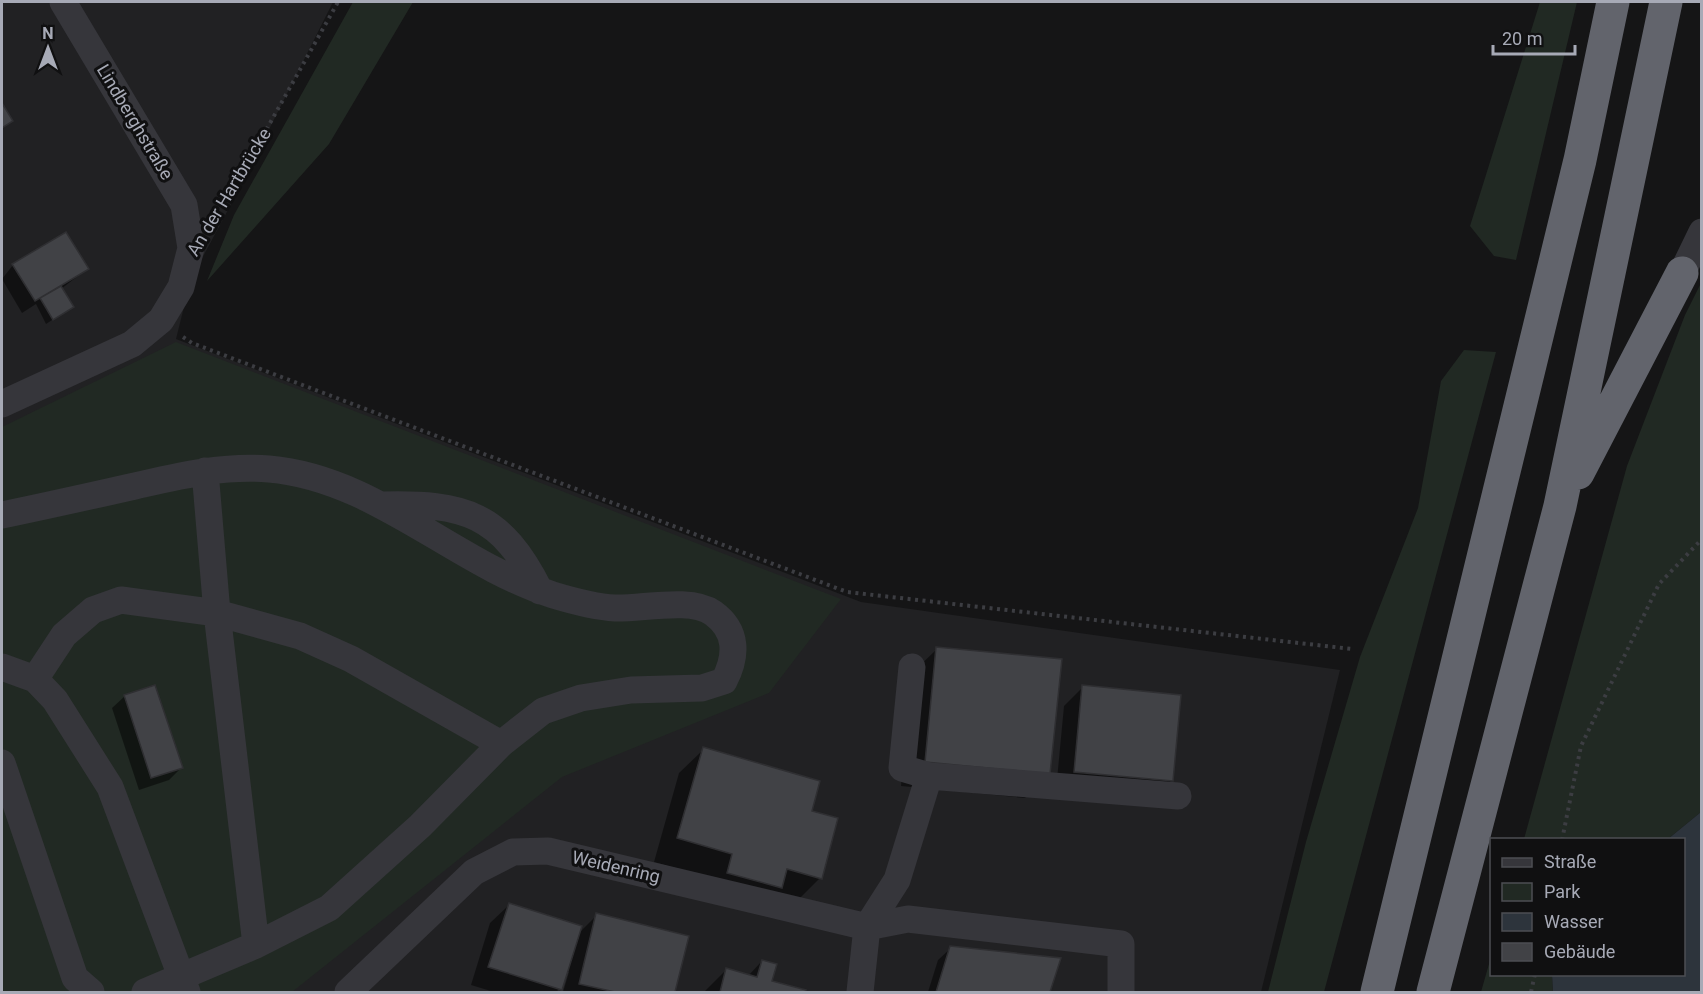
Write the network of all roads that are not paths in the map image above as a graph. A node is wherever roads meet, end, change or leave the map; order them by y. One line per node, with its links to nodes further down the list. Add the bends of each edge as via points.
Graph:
1 (63, 2): 5 (street, Lindberghstraße, via 184,206)
2 (1613, 2): 29 (highway, via 1580,160)
3 (1666, 2): 10 (highway)
4 (1701, 232): 6 (street)
5 (191, 248): 7 (street, An der Hartbrücke, via 181,287 161,320 132,344)
6 (1682, 273): 10 (highway)
7 (2, 404)
8 (205, 471): 9 (street, via 242,467 314,476); 11 (street); 13 (street)
9 (381, 506): 12 (street); 12 (street, via 445,506 477,516 508,542 530,570)
10 (1560, 506): 30 (highway)
11 (2, 515)
12 (540, 591): 17 (street, via 577,603 614,608 690,605 712,612 726,625 734,643 734,663 724,681 702,688 631,690 581,698 543,711)
13 (217, 613): 16 (street, via 121,600 93,610 64,635); 17 (street, via 300,636 351,659); 22 (street)
14 (2, 667): 16 (street)
15 (912, 667): 19 (street, via 902,768)
16 (35, 680): 23 (street, via 55,700 110,787)
17 (501, 744): 22 (street, via 420,826 329,908)
18 (2, 763): 24 (street, via 75,978)
19 (929, 776): 20 (street); 21 (street, via 897,880)
20 (1178, 796)
21 (867, 927): 26 (street, Weidenring, via 548,851 513,852 474,872); 27 (street); 28 (street, via 908,920 1121,944)
22 (256, 945): 23 (street)
23 (183, 985): 25 (street)
24 (91, 993)
25 (145, 993)
26 (348, 993)
27 (860, 993)
28 (1121, 993)
29 (1377, 993)
30 (1433, 993)

